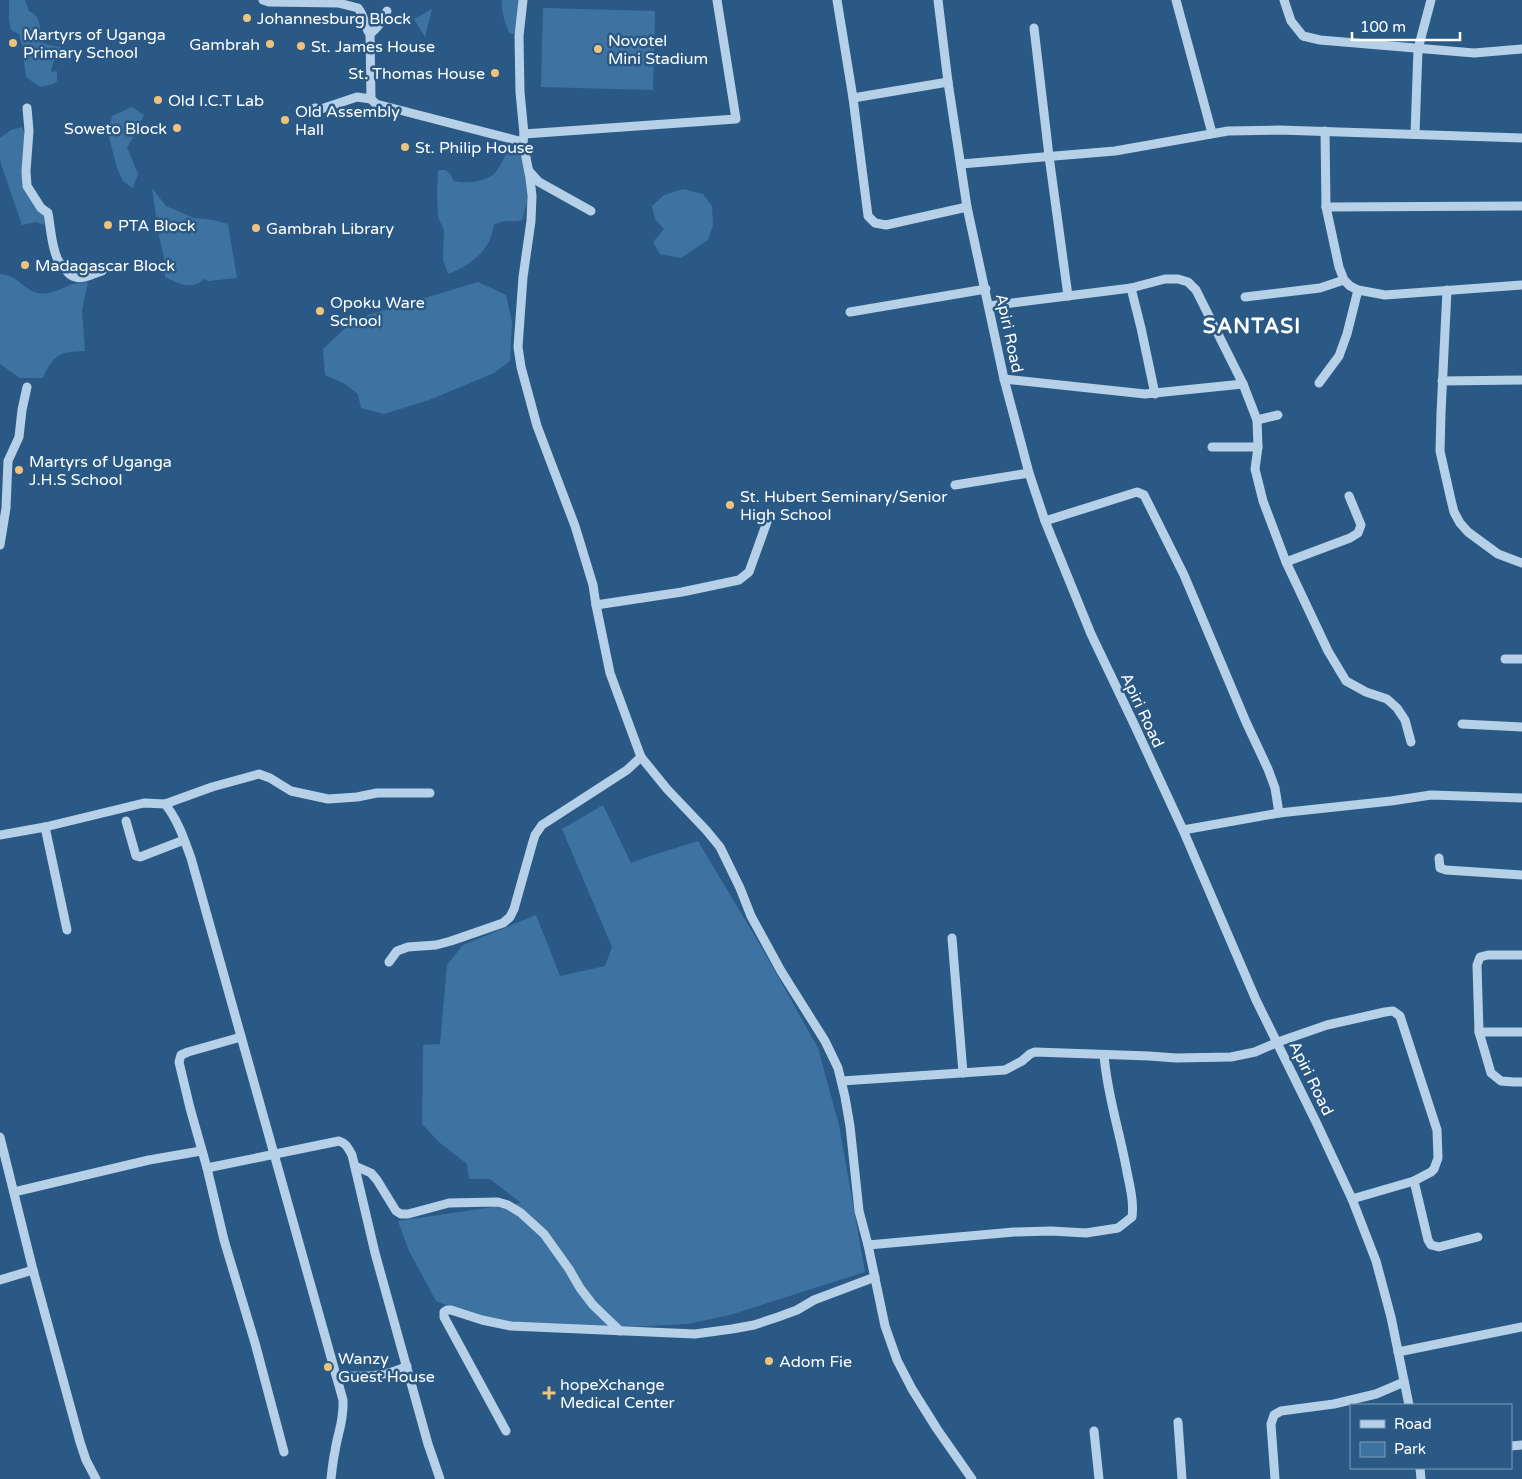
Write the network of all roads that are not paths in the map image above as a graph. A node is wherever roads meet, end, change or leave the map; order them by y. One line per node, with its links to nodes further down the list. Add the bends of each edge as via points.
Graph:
1 (263, 0): 11 (street, via 354,6 363,14)
2 (523, 0): 22 (street, via 519,36)
3 (717, 0): 22 (street, via 736,119)
4 (837, 0): 15 (street)
5 (938, 0): 14 (street, Apiri Road)
6 (1176, 0): 20 (street)
7 (1284, 0): 12 (street, via 1291,21 1303,36)
8 (1430, 0): 12 (street)
9 (387, 12): 11 (street)
10 (1034, 28): 24 (street)
11 (370, 34): 16 (street)
12 (1418, 49): 13 (street, via 1474,52); 21 (street)
13 (1522, 49)
14 (948, 82): 15 (street); 25 (street, Apiri Road)
15 (853, 98): 28 (street, via 868,216 875,223 886,226)
16 (370, 99): 18 (street, via 357,97); 22 (street, via 376,104)
17 (27, 108): 31 (street, via 27,186 48,213 58,260 75,278)
18 (309, 110)
19 (1325, 131): 20 (street); 21 (street); 29 (street)
20 (1212, 133): 24 (street, via 1115,151)
21 (1415, 134): 23 (street)
22 (524, 138): 26 (street)
23 (1522, 138)
24 (1049, 156): 25 (street); 38 (street)
25 (961, 164): 28 (street, Apiri Road)
26 (529, 171): 30 (street, via 539,182); 61 (street, via 531,221 518,347 521,367 537,426 575,526)
27 (1522, 206): 29 (street)
28 (967, 207): 35 (street, Apiri Road)
29 (1326, 207): 32 (street)
30 (591, 211)
31 (102, 271)
32 (1344, 280): 36 (street); 39 (street, via 1320,288)
33 (1522, 285): 37 (street)
34 (1131, 288): 38 (street); 46 (street, via 1165,279 1188,282 1196,290); 48 (street)
35 (986, 289): 40 (street, Apiri Road); 41 (street)
36 (1358, 290): 37 (street, via 1385,295); 45 (street, via 1338,356)
37 (1447, 290): 44 (street)
38 (1068, 296): 40 (street)
39 (1245, 297)
40 (989, 306): 42 (street, Apiri Road)
41 (850, 312)
42 (1004, 378): 48 (street); 53 (street, Apiri Road)
43 (1522, 380): 44 (street)
44 (1442, 381): 60 (street, via 1440,451 1454,512 1468,532 1498,554)
45 (1319, 382)
46 (1243, 384): 48 (street); 50 (street)
47 (27, 387): 58 (street, via 19,436 8,461)
48 (1156, 394)
49 (1278, 415): 50 (street)
50 (1257, 420): 52 (street)
51 (1212, 447): 52 (street)
52 (1258, 447): 59 (street, via 1255,469)
53 (1029, 473): 54 (street); 56 (street, Apiri Road)
54 (955, 485)
55 (1349, 496): 59 (street, via 1360,525 1358,533)
56 (1045, 521): 71 (street, via 1137,492 1144,495 1184,575 1268,768); 74 (street, Apiri Road, via 1090,634)
57 (767, 522): 61 (street, via 749,572 739,580)
58 (0, 546)
59 (1286, 562): 66 (street, via 1328,651 1346,681 1387,699 1397,708 1405,720)
60 (1522, 563)
61 (596, 605): 67 (street, via 610,673)
62 (1505, 659): 63 (street)
63 (1522, 659)
64 (1462, 724): 65 (street)
65 (1522, 726)
66 (1411, 742)
67 (641, 757): 82 (street, via 627,770 542,825 535,835 514,909 503,923 436,945 408,947 397,951); 89 (street, via 720,847 751,916 825,1041)
68 (430, 793): 70 (street, via 328,799 291,791 259,774)
69 (1522, 798): 71 (street, via 1431,795)
70 (165, 804): 73 (street, via 144,803); 76 (street)
71 (1279, 814): 74 (street)
72 (126, 821): 76 (street, via 136,856)
73 (45, 827): 75 (street); 79 (street)
74 (1183, 830): 86 (street, Apiri Road, via 1256,1000)
75 (0, 835)
76 (184, 840): 85 (street)
77 (1439, 858): 78 (street, via 1440,868 1446,870)
78 (1522, 875)
79 (67, 930)
80 (952, 938): 88 (street)
81 (1522, 955): 83 (street, via 1480,957 1477,965)
82 (389, 962)
83 (1479, 1032): 84 (street); 90 (street, via 1490,1073 1501,1081)
84 (1522, 1032)
85 (241, 1037): 92 (street, via 188,1052 179,1062); 93 (street)
86 (1278, 1042): 87 (street, via 1255,1052 1231,1057); 96 (street, via 1327,1025 1385,1012 1394,1011 1400,1016 1437,1130 1438,1158 1434,1169); 98 (street, Apiri Road)
87 (1104, 1054): 88 (street, via 1035,1052 1005,1070); 100 (street, via 1105,1075 1133,1205 1132,1217 1118,1228 1086,1233 1014,1232)
88 (963, 1073): 89 (street)
89 (842, 1081): 100 (street, via 859,1211)
90 (1522, 1082)
91 (0, 1137): 97 (street)
92 (201, 1151): 95 (street); 97 (street)
93 (274, 1155): 94 (street, via 339,1141 347,1146); 95 (street); 108 (street)
94 (355, 1166): 105 (street, via 371,1173 401,1214 449,1204 508,1204 544,1234 580,1288); 107 (street, via 375,1254)
95 (207, 1168): 114 (street)
96 (1414, 1181): 98 (street); 99 (street, via 1431,1245 1439,1247)
97 (14, 1192): 101 (street)
98 (1352, 1199): 106 (street, Apiri Road, via 1376,1261)
99 (1478, 1237)
100 (868, 1244): 102 (street)
101 (33, 1270): 103 (street); 115 (street, via 80,1442)
102 (875, 1277): 105 (street, via 784,1315 732,1330 696,1334); 118 (street, via 885,1326 897,1360 937,1429)
103 (0, 1280)
104 (1522, 1327): 106 (street)
105 (620, 1331): 112 (street, via 511,1326 451,1310 444,1312)
106 (1398, 1352): 109 (street, Apiri Road)
107 (407, 1366): 108 (street, via 386,1375); 117 (street)
108 (336, 1376): 116 (street, via 344,1412)
109 (1404, 1382): 110 (street, Apiri Road); 121 (street, via 1376,1394 1281,1411 1274,1415 1271,1424)
110 (1409, 1404)
111 (1178, 1422): 120 (street)
112 (506, 1431)
113 (1094, 1431): 119 (street)
114 (284, 1452)
115 (96, 1479)
116 (331, 1479)
117 (440, 1479)
118 (972, 1479)
119 (1099, 1479)
120 (1182, 1479)
121 (1275, 1479)

